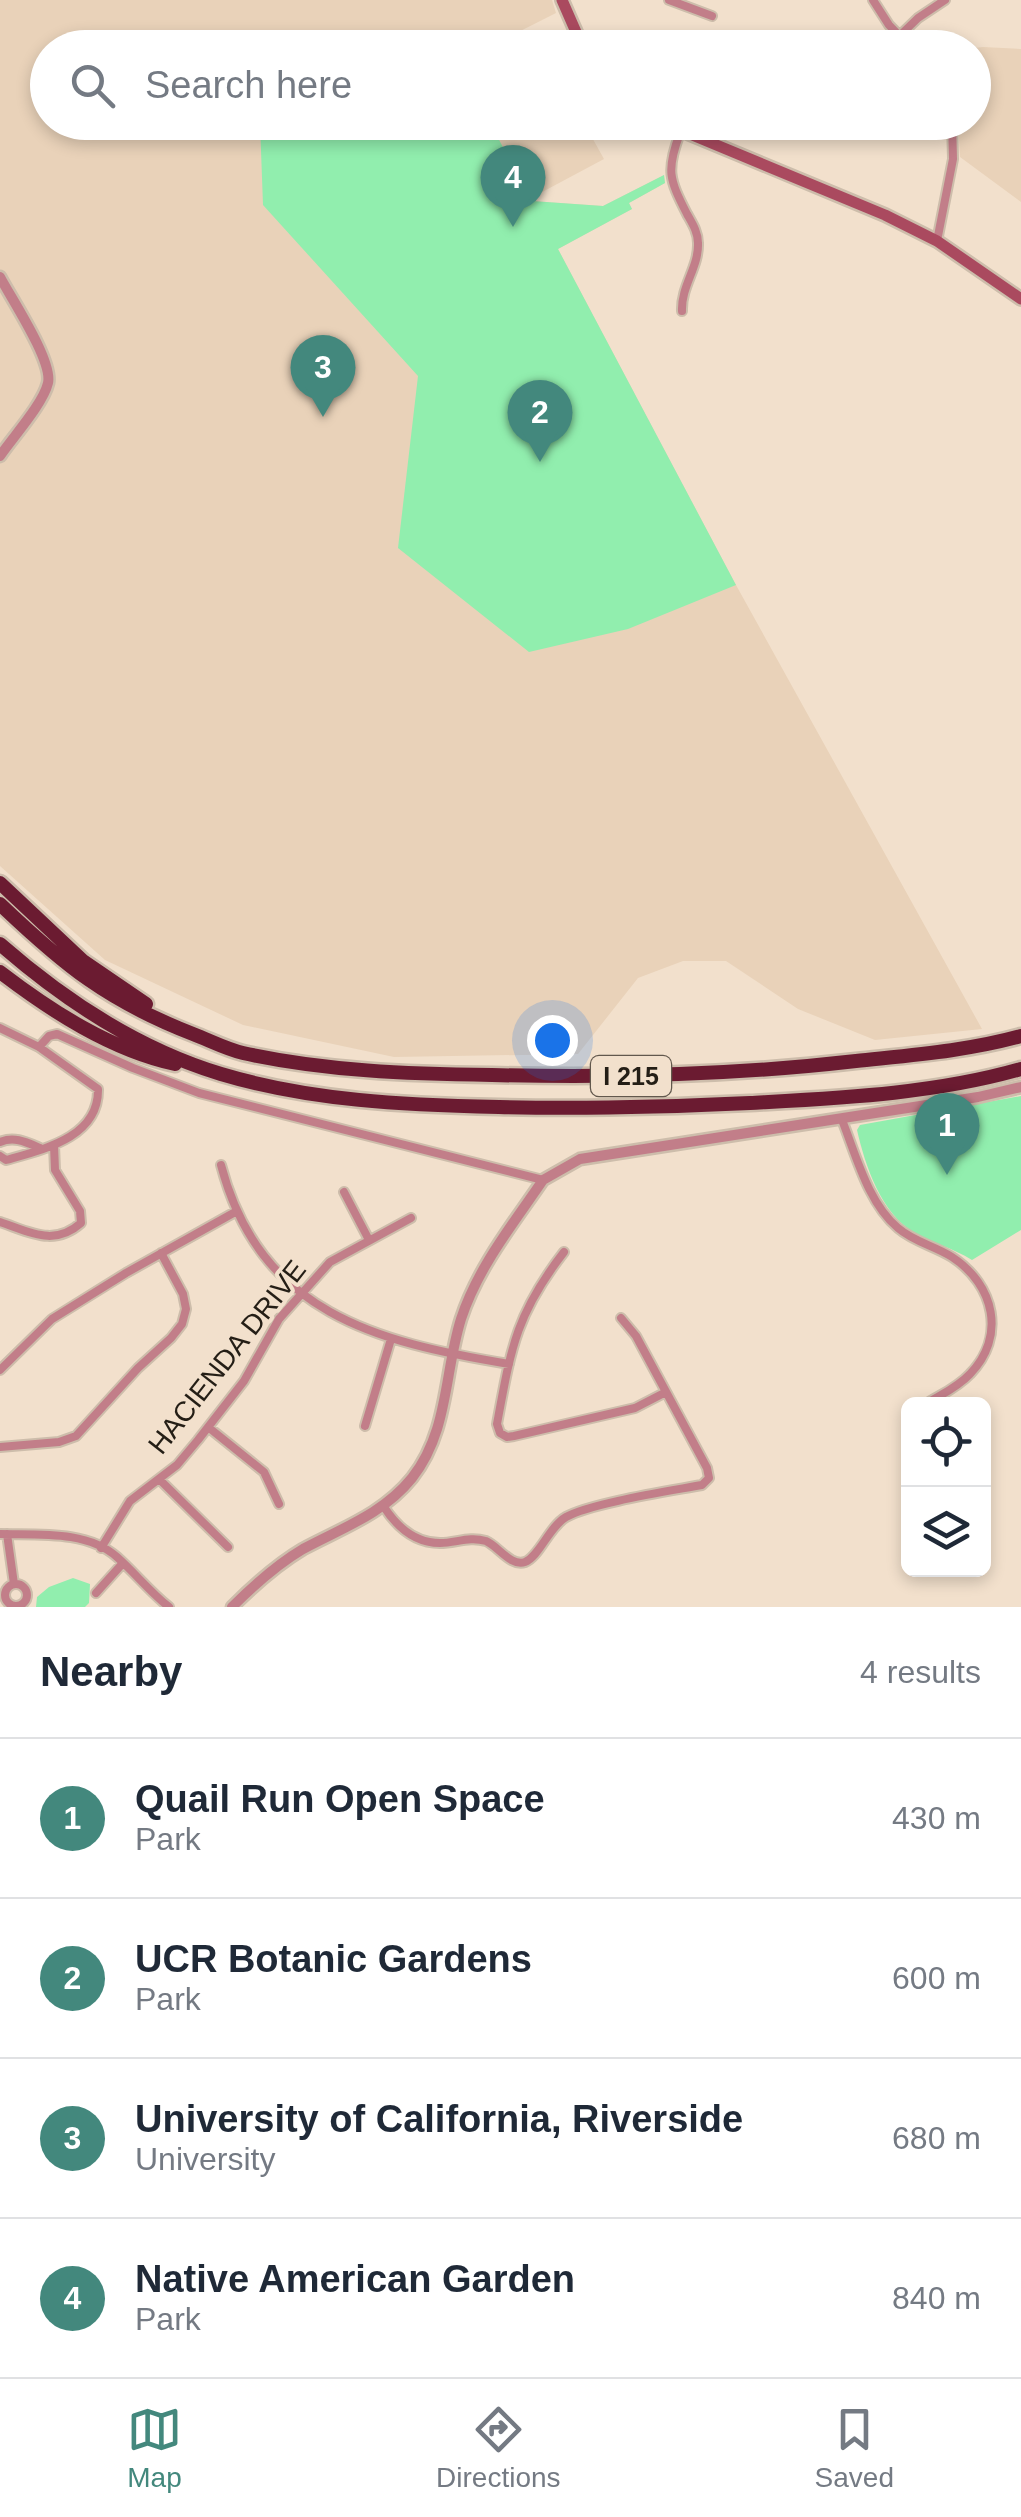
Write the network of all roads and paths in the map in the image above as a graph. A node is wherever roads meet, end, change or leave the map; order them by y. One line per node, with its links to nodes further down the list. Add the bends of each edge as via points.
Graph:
1 (562, 0): 6 (main road)
2 (669, 0): 5 (street)
3 (873, 0): 7 (street)
4 (945, 0): 8 (street)
5 (712, 16)
6 (576, 30)
7 (896, 30)
8 (906, 30)
9 (677, 140): 15 (street, via 670,177 698,244)
10 (701, 140): 12 (main road, via 824,187)
11 (952, 140): 12 (street)
12 (937, 241): 14 (main road)
13 (0, 276): 16 (street, via 49,376)
14 (1021, 299)
15 (682, 312)
16 (0, 456)
17 (0, 883): 24 (highway, via 115,985)
18 (0, 904): 24 (highway, I 215, via 108,995)
19 (0, 944): 26 (highway, I 215, via 48,986 139,1042)
20 (0, 972): 26 (highway, via 123,1046)
21 (0, 1028): 23 (street)
22 (1021, 1036): 24 (highway, I 215, via 984,1047 786,1069 574,1077 420,1074)
23 (39, 1047): 30 (street, via 98,1088 88,1124); 34 (street, via 49,1036 63,1036 194,1091)
24 (240, 1052)
25 (1021, 1069): 26 (highway, I 215, via 895,1091 574,1108 340,1098)
26 (219, 1074)
27 (1021, 1086): 28 (street)
28 (842, 1120): 34 (street, via 580,1160); 49 (street, via 881,1210 916,1241 951,1256 991,1306 994,1325 982,1360)
29 (0, 1142): 31 (street, via 22,1140)
30 (54, 1145): 31 (street); 38 (street, via 55,1170 81,1223 57,1237 38,1237)
31 (40, 1148): 32 (street, via 6,1160)
32 (0, 1156)
33 (221, 1165): 36 (street)
34 (543, 1180): 45 (street, via 478,1278)
35 (344, 1192): 39 (street)
36 (237, 1211): 41 (street); 42 (street, via 252,1239)
37 (412, 1218): 39 (street, HACIENDA DRIVE)
38 (0, 1222)
39 (368, 1240): 42 (street, HACIENDA DRIVE, via 330,1262)
40 (564, 1252): 46 (street, via 522,1314)
41 (161, 1253): 47 (street, via 52,1319); 52 (street, via 186,1309 171,1338 76,1436)
42 (301, 1293): 44 (street, via 347,1324); 51 (street, HACIENDA DRIVE)
43 (621, 1318): 48 (street)
44 (391, 1339): 45 (street); 50 (street)
45 (454, 1355): 46 (street); 55 (street, via 426,1458)
46 (509, 1364): 48 (street, via 497,1424 507,1437 618,1412)
47 (0, 1370)
48 (666, 1392): 55 (street, via 709,1478 566,1517 522,1563 482,1540 416,1538)
49 (936, 1397)
50 (365, 1426)
51 (208, 1427): 53 (street, HACIENDA DRIVE); 54 (street, via 264,1472)
52 (0, 1447)
53 (159, 1479): 57 (street); 58 (street, HACIENDA DRIVE, via 130,1500)
54 (279, 1504)
55 (384, 1507): 63 (street, via 262,1576)
56 (4, 1534): 58 (street, via 62,1536); 60 (street)
57 (228, 1547)
58 (101, 1548): 59 (street)
59 (123, 1563): 61 (street); 62 (street)
60 (14, 1584)
61 (96, 1593)
62 (169, 1607)
63 (232, 1607)

